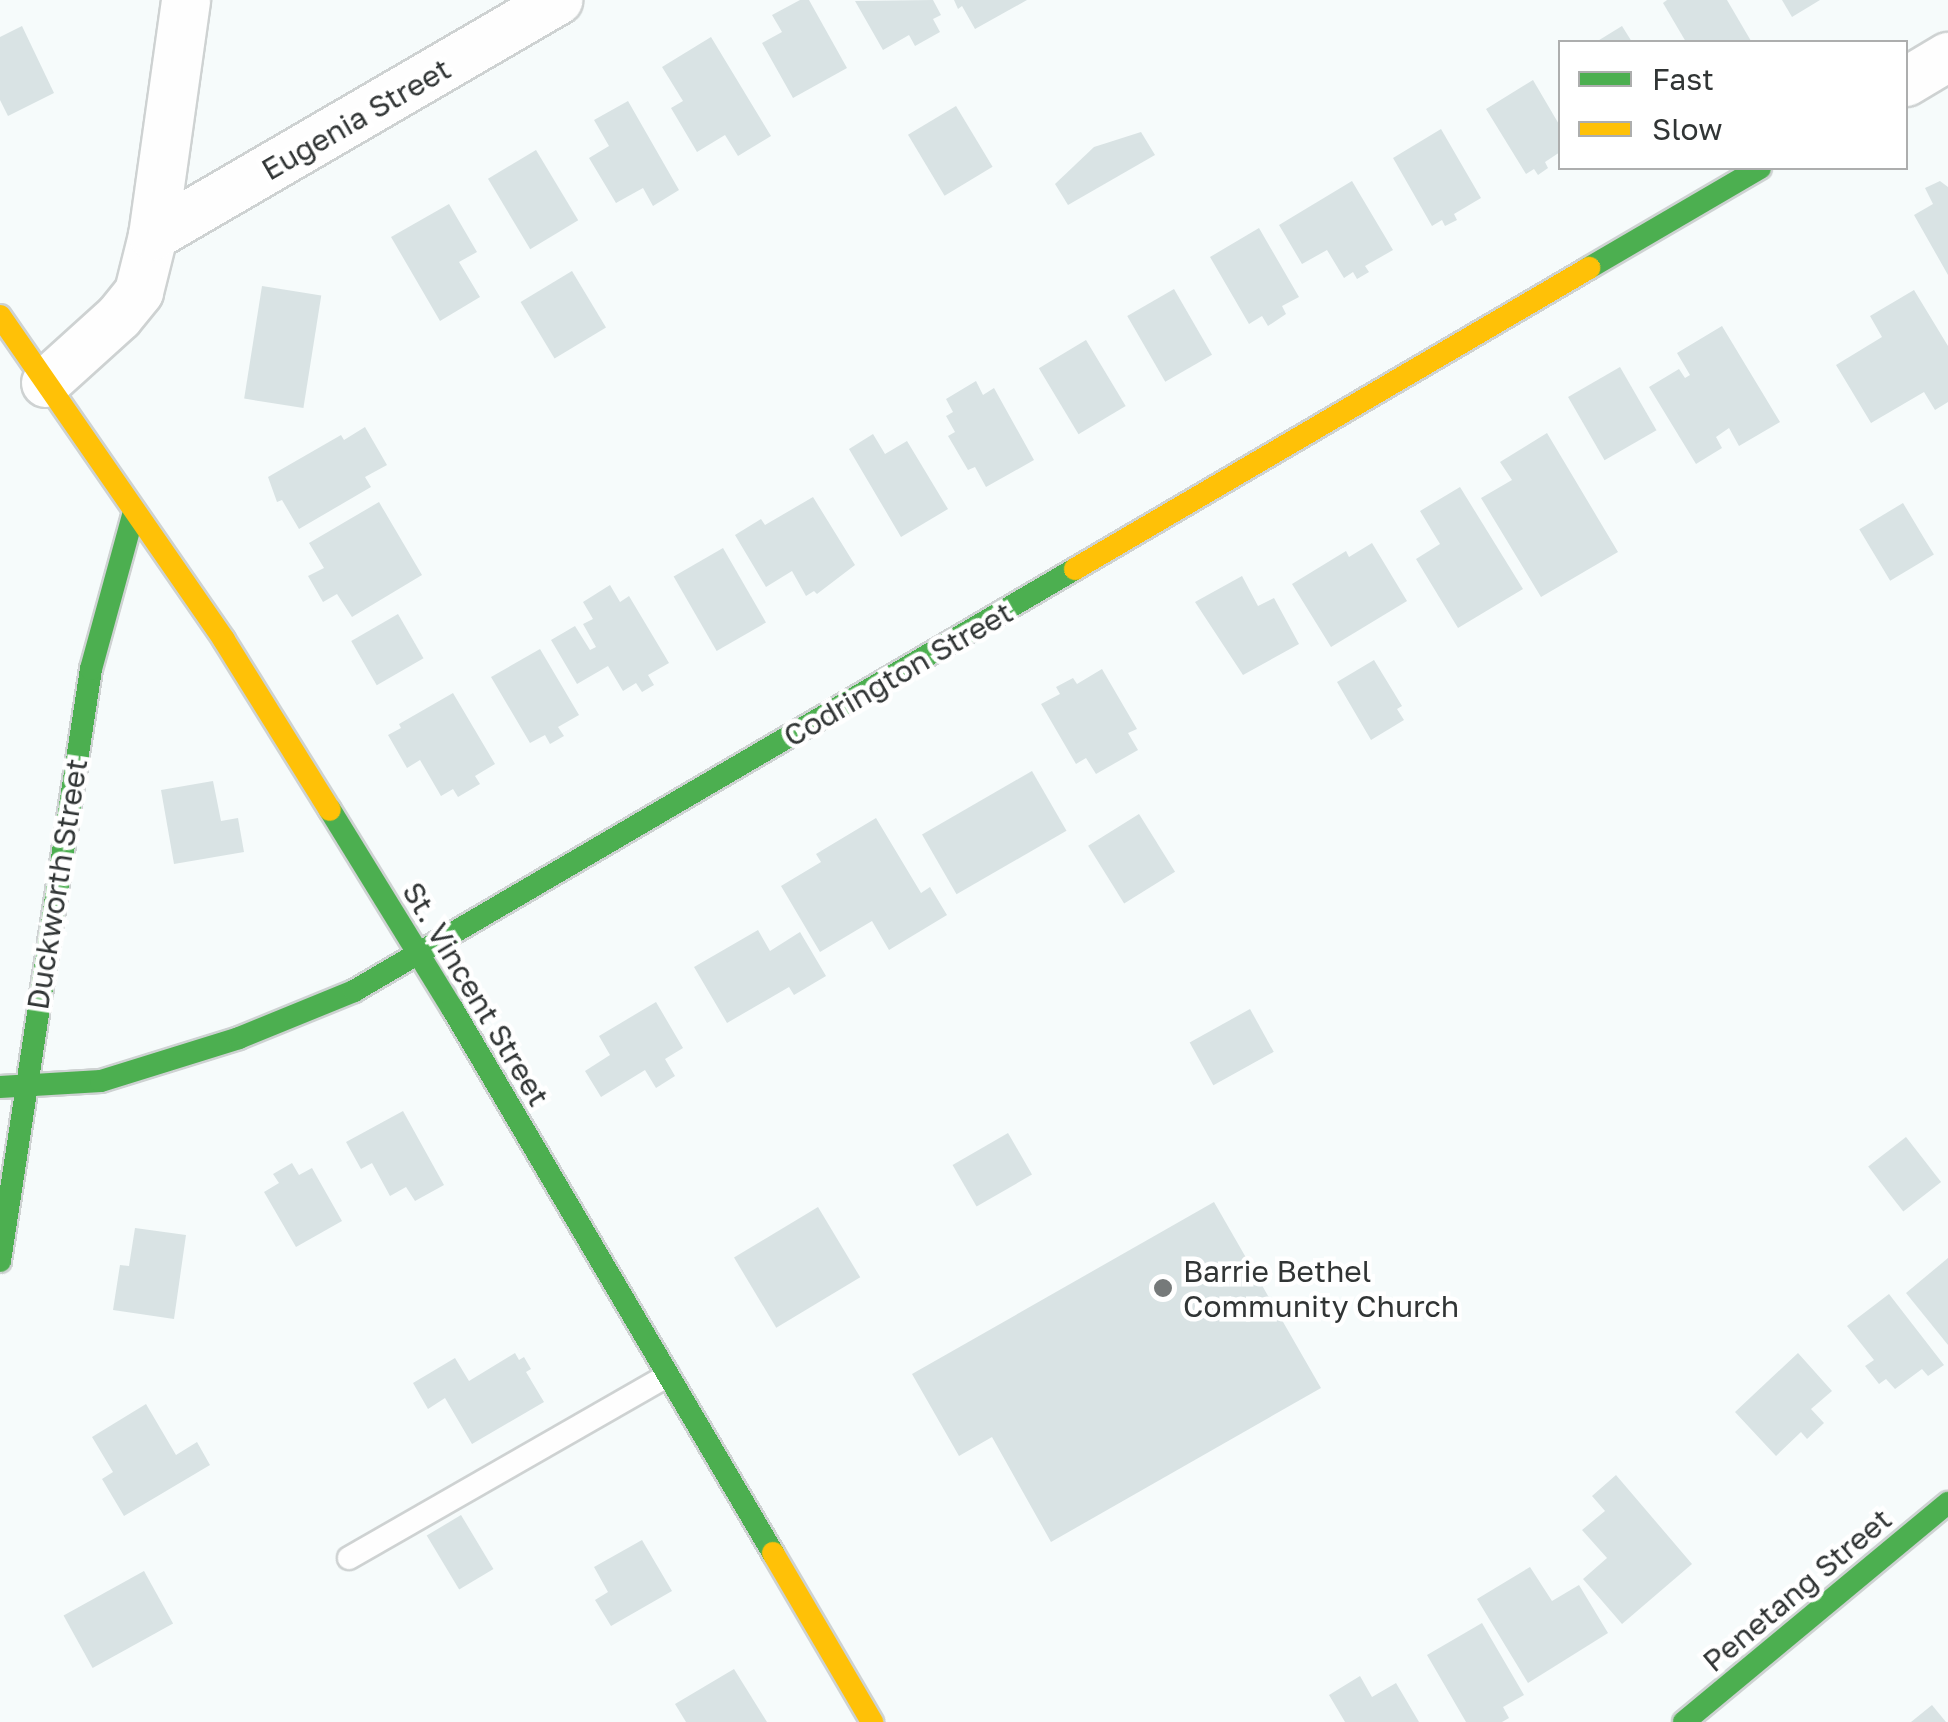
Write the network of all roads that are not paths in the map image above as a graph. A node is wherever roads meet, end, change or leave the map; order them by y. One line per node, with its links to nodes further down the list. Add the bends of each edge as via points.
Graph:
1 (186, 0): 6 (street)
2 (558, 0): 6 (street, Eugenia Street)
3 (1948, 57): 4 (street)
4 (1908, 81)
5 (1757, 170): 10 (main road, Codrington Street)
6 (153, 236): 8 (street, via 139,292)
7 (0, 316): 8 (main road, St. Vincent Street)
8 (46, 383): 9 (main road, St. Vincent Street)
9 (134, 512): 10 (main road, St. Vincent Street, via 224,640); 12 (main road, Duckworth Street, via 91,669)
10 (418, 955): 12 (main road, Codrington Street, via 354,991 239,1038 101,1082); 14 (main road, St. Vincent Street)
11 (0, 1087): 12 (main road, Codrington Street)
12 (25, 1089): 13 (main road, Duckworth Street)
13 (0, 1261)
14 (668, 1375): 16 (lane); 17 (main road, St. Vincent Street)
15 (1948, 1503): 18 (main road, Penetang Street)
16 (349, 1558)
17 (872, 1722)
18 (1684, 1722)

